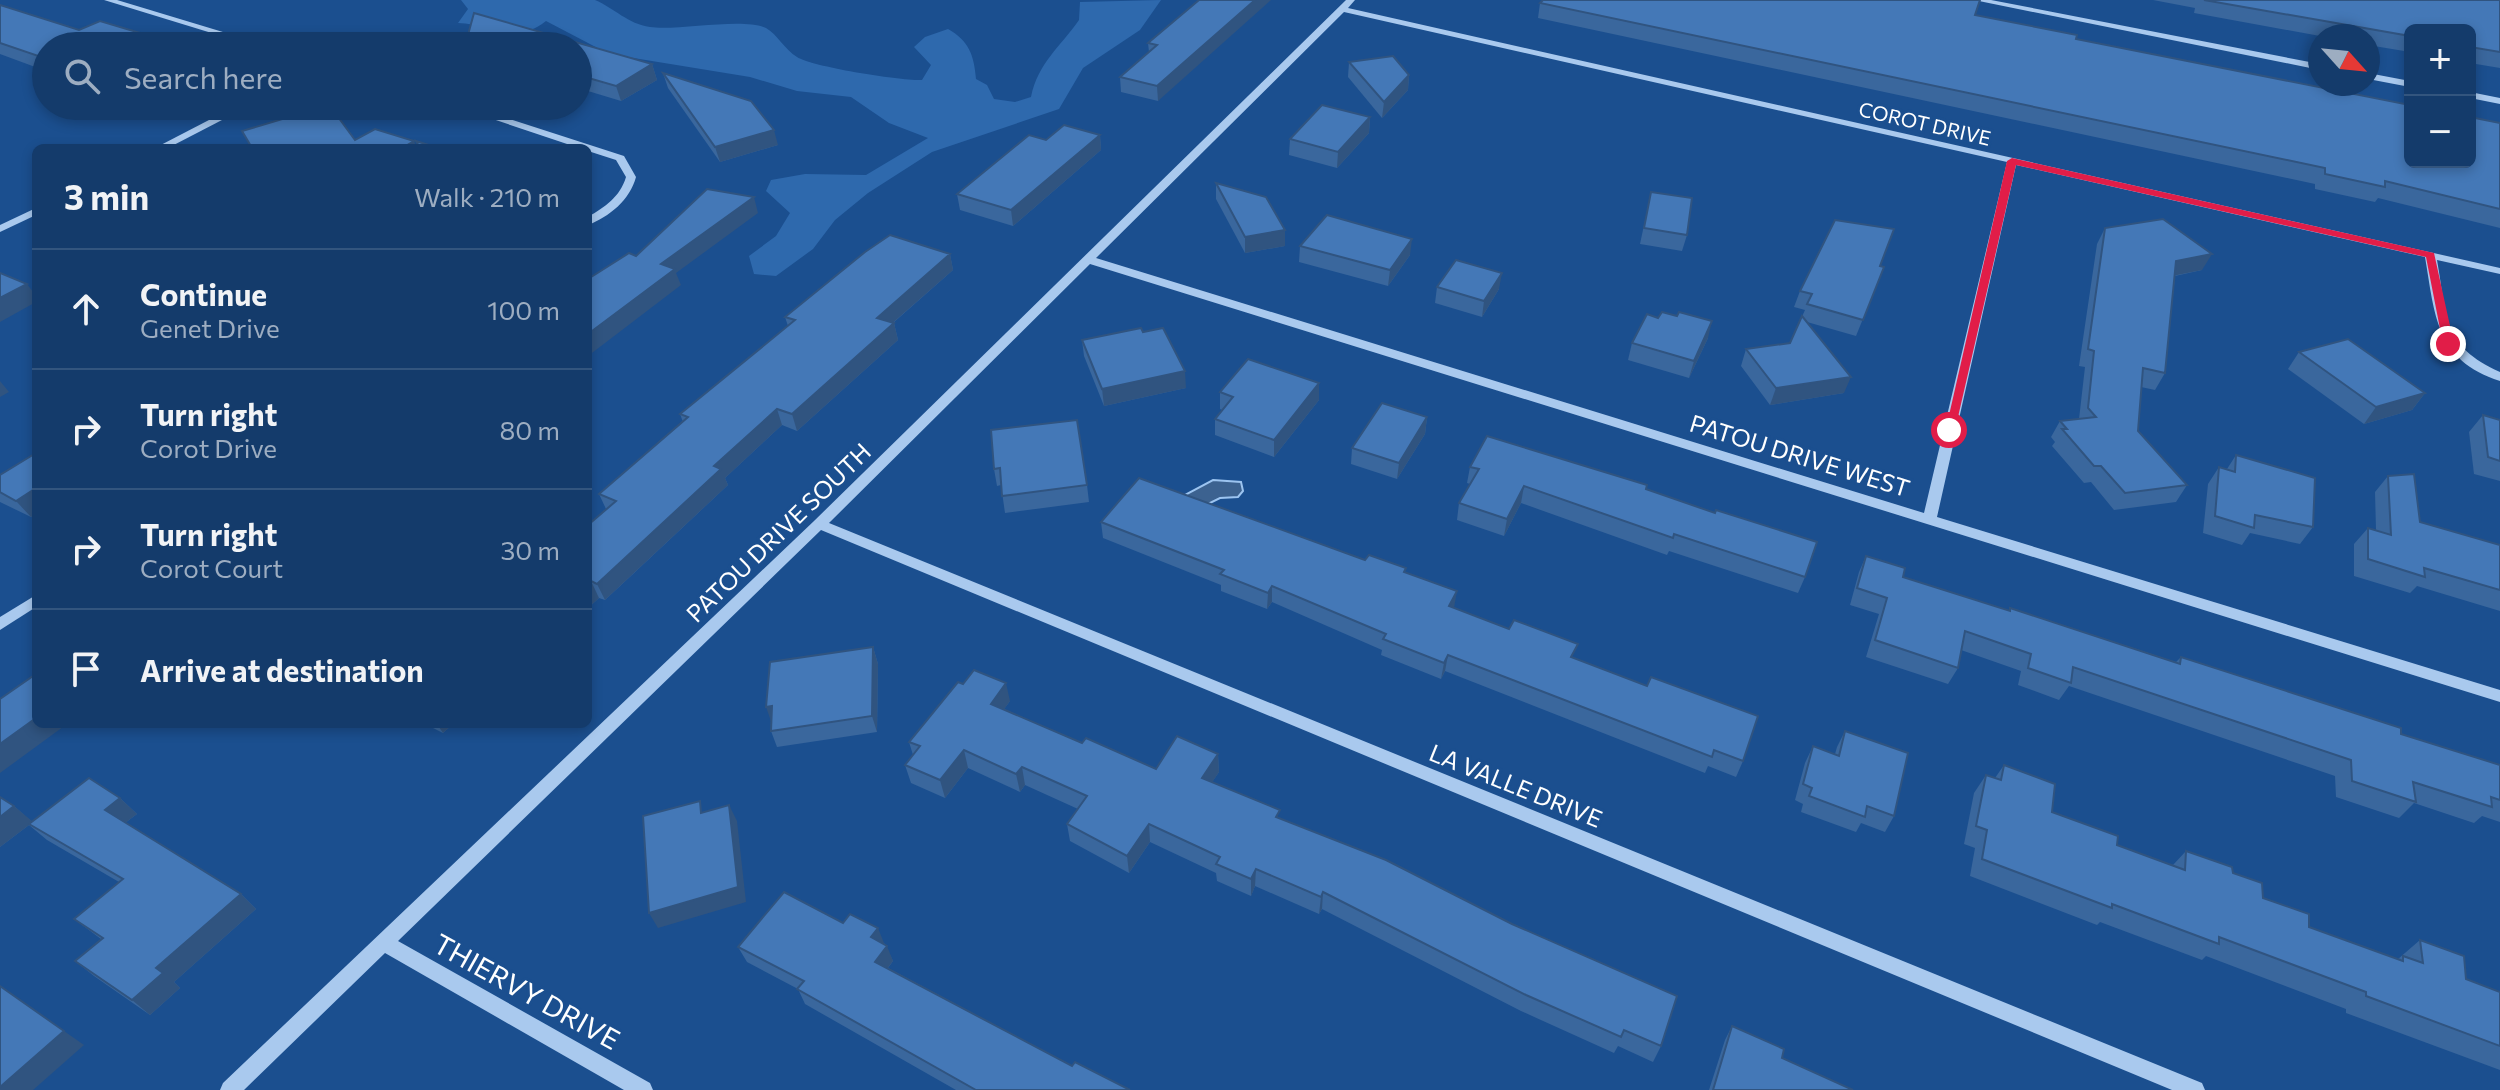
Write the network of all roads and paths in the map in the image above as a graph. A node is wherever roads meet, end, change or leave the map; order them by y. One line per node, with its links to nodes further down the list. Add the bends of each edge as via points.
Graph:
1 (108, 0): 4 (street)
2 (1978, 0): 5 (street)
3 (1347, 4): 15 (street, COROT DRIVE); 20 (street, PATOU DRIVE SOUTH)
4 (217, 32)
5 (2308, 65)
6 (2380, 78): 7 (street)
7 (2404, 83)
8 (2475, 96): 9 (street)
9 (2500, 101)
10 (216, 120): 12 (street)
11 (504, 120): 13 (street)
12 (168, 144)
13 (581, 144)
14 (592, 147): 17 (street, via 620,158 631,177 622,196)
15 (2012, 161): 19 (street, COROT DRIVE); 23 (street)
16 (32, 213): 18 (street)
17 (592, 219)
18 (0, 229)
19 (2430, 255): 21 (street, COROT DRIVE); 22 (street, via 2448,344 2471,366)
20 (1087, 259): 23 (street, PATOU DRIVE WEST); 24 (street, PATOU DRIVE SOUTH)
21 (2500, 271)
22 (2500, 377)
23 (1930, 518): 27 (street, PATOU DRIVE WEST)
24 (819, 524): 28 (street, PATOU DRIVE SOUTH); 31 (street, LA VALLE DRIVE)
25 (32, 603): 26 (street)
26 (0, 624)
27 (2500, 696)
28 (383, 942): 29 (street, PATOU DRIVE SOUTH); 30 (street, THIERVY DRIVE)
29 (230, 1090)
30 (643, 1090)
31 (2195, 1090)

